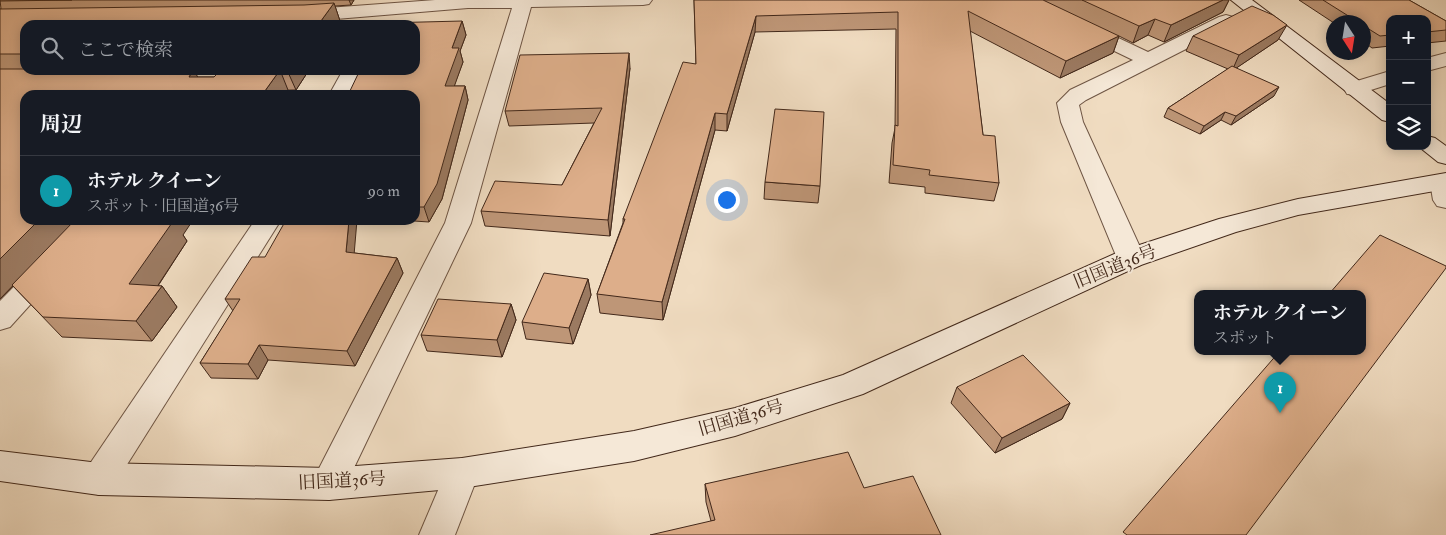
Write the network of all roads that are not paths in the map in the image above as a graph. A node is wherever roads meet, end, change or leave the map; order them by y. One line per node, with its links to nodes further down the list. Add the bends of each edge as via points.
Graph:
1 (325, 0): 8 (street)
2 (643, 0): 5 (street)
3 (1023, 0): 10 (street)
4 (469, 2): 5 (street); 9 (street)
5 (523, 2): 27 (street, via 458,223)
6 (1245, 4): 10 (street); 15 (street)
7 (282, 16): 8 (street)
8 (311, 16): 9 (street)
9 (380, 18)
10 (1147, 59): 22 (street, via 1068,103 1072,122)
11 (1446, 59): 12 (street)
12 (1431, 64)
13 (350, 75): 16 (street)
14 (1386, 78): 15 (street)
15 (1355, 89): 17 (street)
16 (343, 90)
17 (1386, 112)
18 (1430, 150): 19 (street)
19 (1445, 180): 22 (street, 旧国道36号, via 1298,207 1228,225)
20 (89, 225): 23 (street)
21 (265, 225): 26 (street)
22 (1130, 258): 25 (street, 旧国道36号, via 852,385 735,422 634,446)
23 (0, 319)
24 (0, 466): 26 (street, 旧国道36号)
25 (462, 473): 27 (street, 旧国道36号); 28 (street)
26 (99, 479): 27 (street, 旧国道36号)
27 (330, 484)
28 (437, 535)

